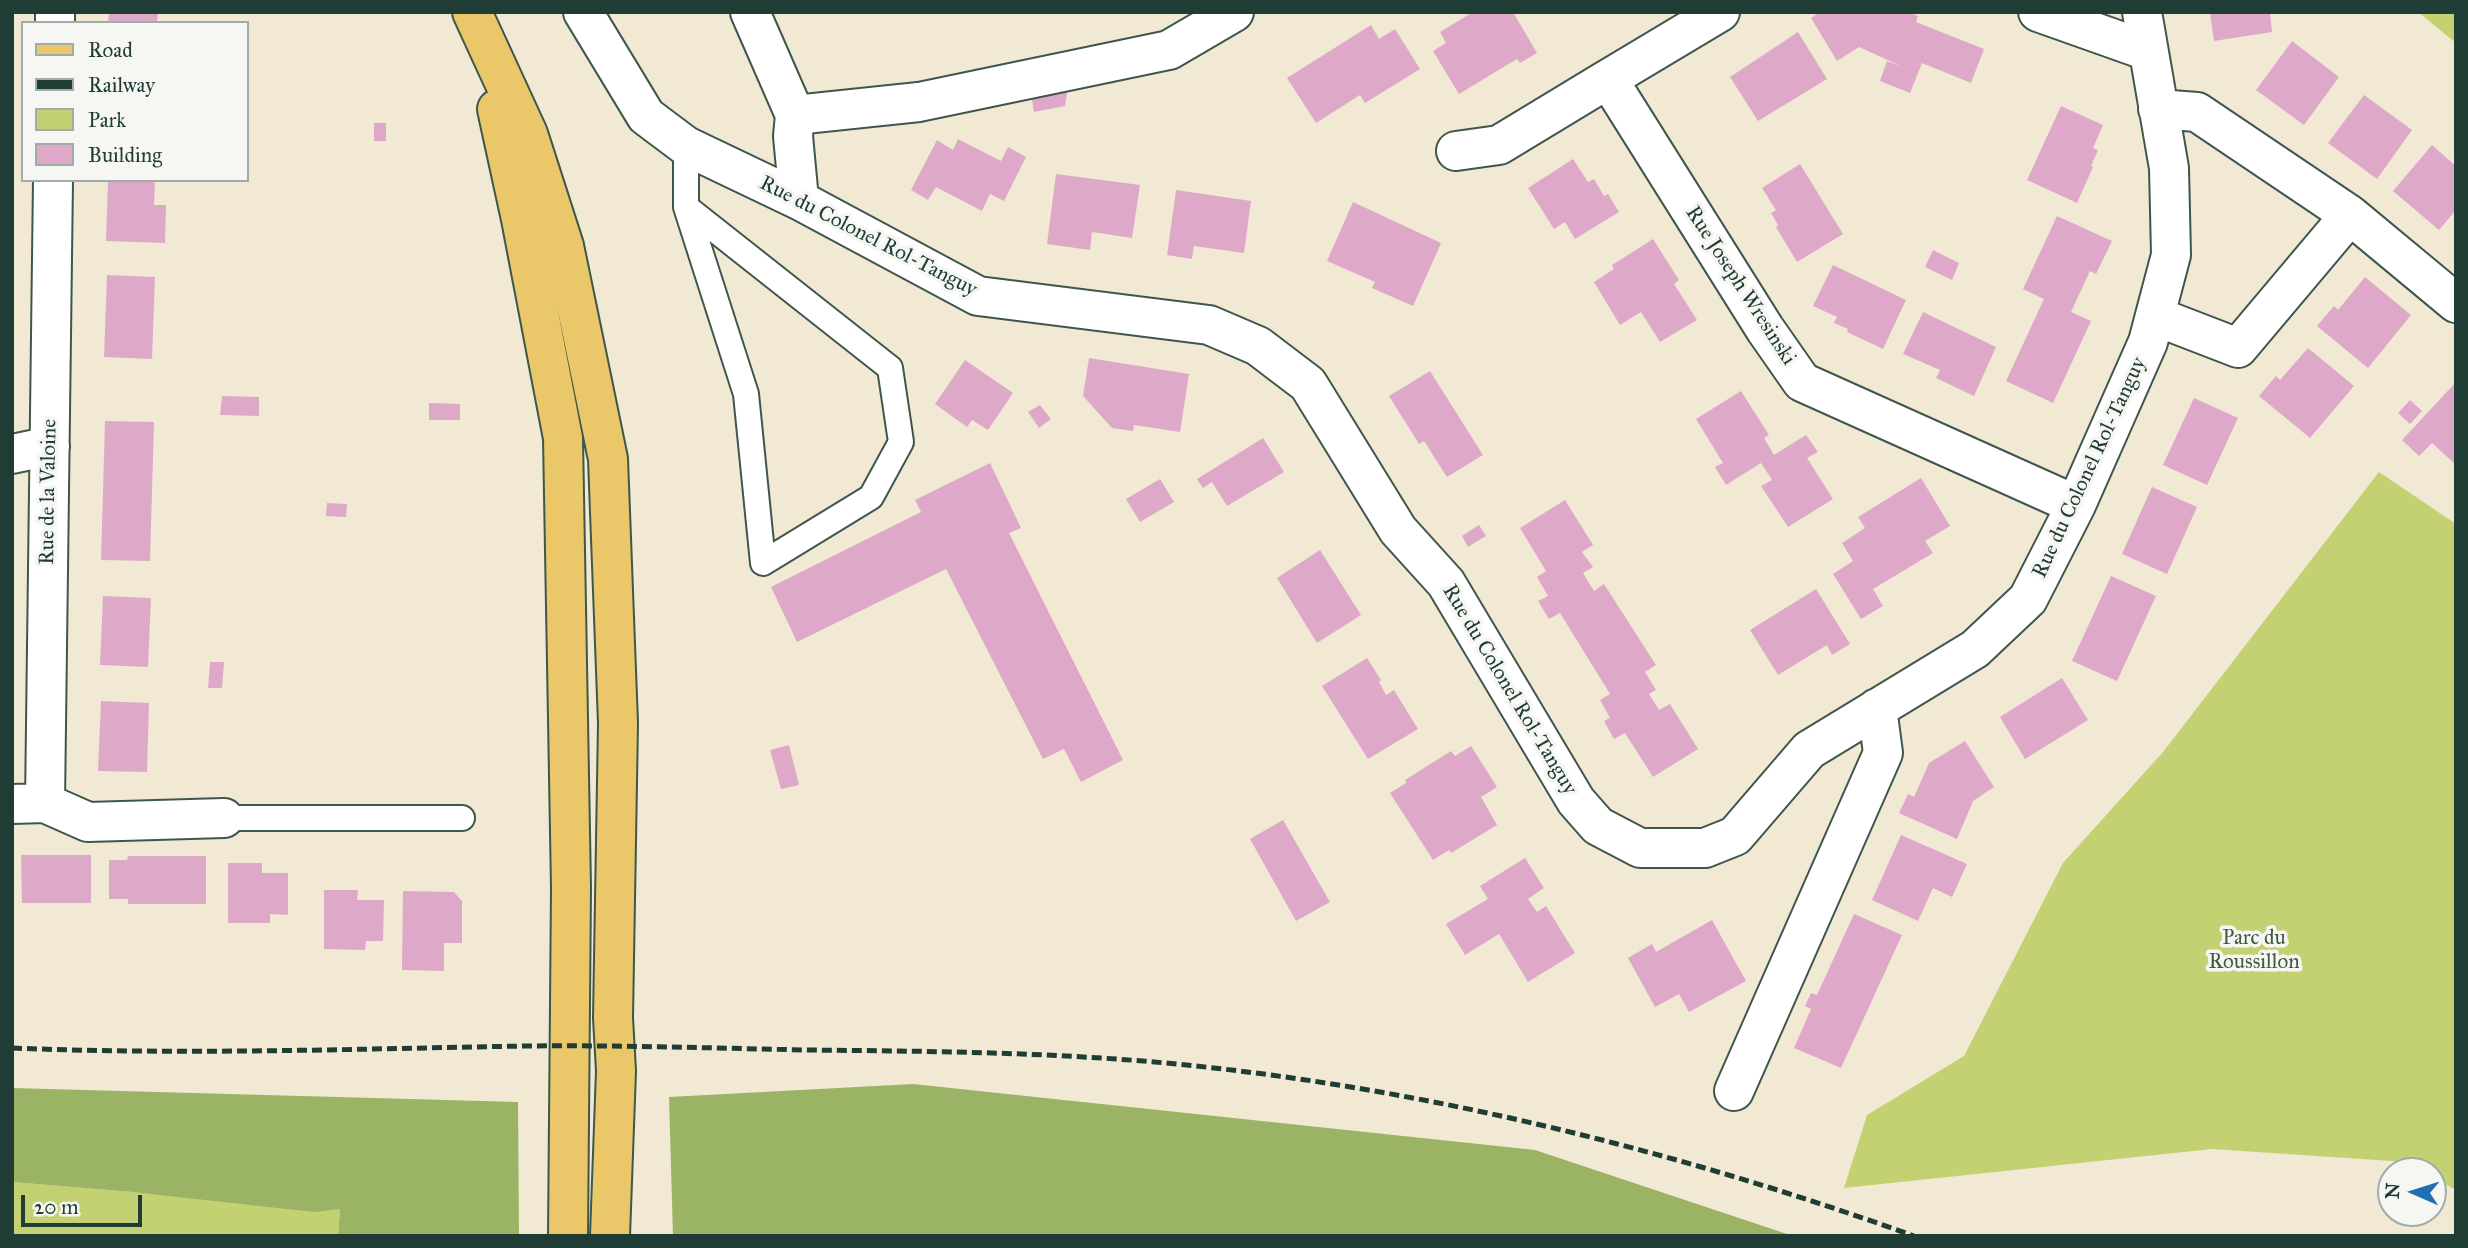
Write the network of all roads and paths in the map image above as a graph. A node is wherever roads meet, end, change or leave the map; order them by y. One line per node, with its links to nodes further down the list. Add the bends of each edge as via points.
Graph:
1 (583, 12): 12 (street, Rue du Colonel Rol-Tanguy, via 646,116)
2 (750, 12): 11 (street)
3 (1234, 12): 11 (street, via 1169,50 919,102)
4 (1720, 12): 9 (street)
5 (2038, 12): 8 (street)
6 (2143, 12): 8 (street, Rue du Colonel Rol-Tanguy)
7 (475, 17): 28 (main road, via 521,219 563,439 572,888); 29 (main road, via 528,134 564,246 608,459 618,723)
8 (2148, 51): 10 (street, Rue du Colonel Rol-Tanguy)
9 (1608, 79): 13 (street, via 1499,145); 22 (street, Rue Joseph Wresinski, via 1802,382)
10 (2158, 109): 17 (street, via 2197,112); 19 (street, Rue du Colonel Rol-Tanguy, via 2169,168 2171,255)
11 (795, 115): 15 (street)
12 (686, 146): 15 (street, Rue du Colonel Rol-Tanguy); 16 (lane)
13 (1456, 151)
14 (53, 182): 20 (street, Rue de la Valoine)
15 (799, 200): 23 (street, Rue du Colonel Rol-Tanguy, via 978,296 1209,325 1258,346 1308,384 1398,530 1446,583 1576,801 1598,826 1640,848 1705,848 1735,836 1809,750)
16 (686, 207): 16 (lane, via 890,368 901,442 871,497 763,563 746,394)
17 (2350, 215): 18 (street); 19 (street, via 2238,348)
18 (2456, 303)
19 (2155, 316): 22 (street, Rue du Colonel Rol-Tanguy, via 2148,342)
20 (50, 446): 21 (street); 24 (street, Rue de la Valoine)
21 (12, 454)
22 (2076, 505): 23 (street, Rue du Colonel Rol-Tanguy, via 2028,599 1975,649)
23 (1877, 708): 27 (street, via 1883,753)
24 (29, 804): 25 (street, Rue de la Valoine, via 88,822)
25 (224, 818): 26 (lane)
26 (462, 818)
27 (1734, 1091)
28 (568, 1236)
29 (610, 1236)

